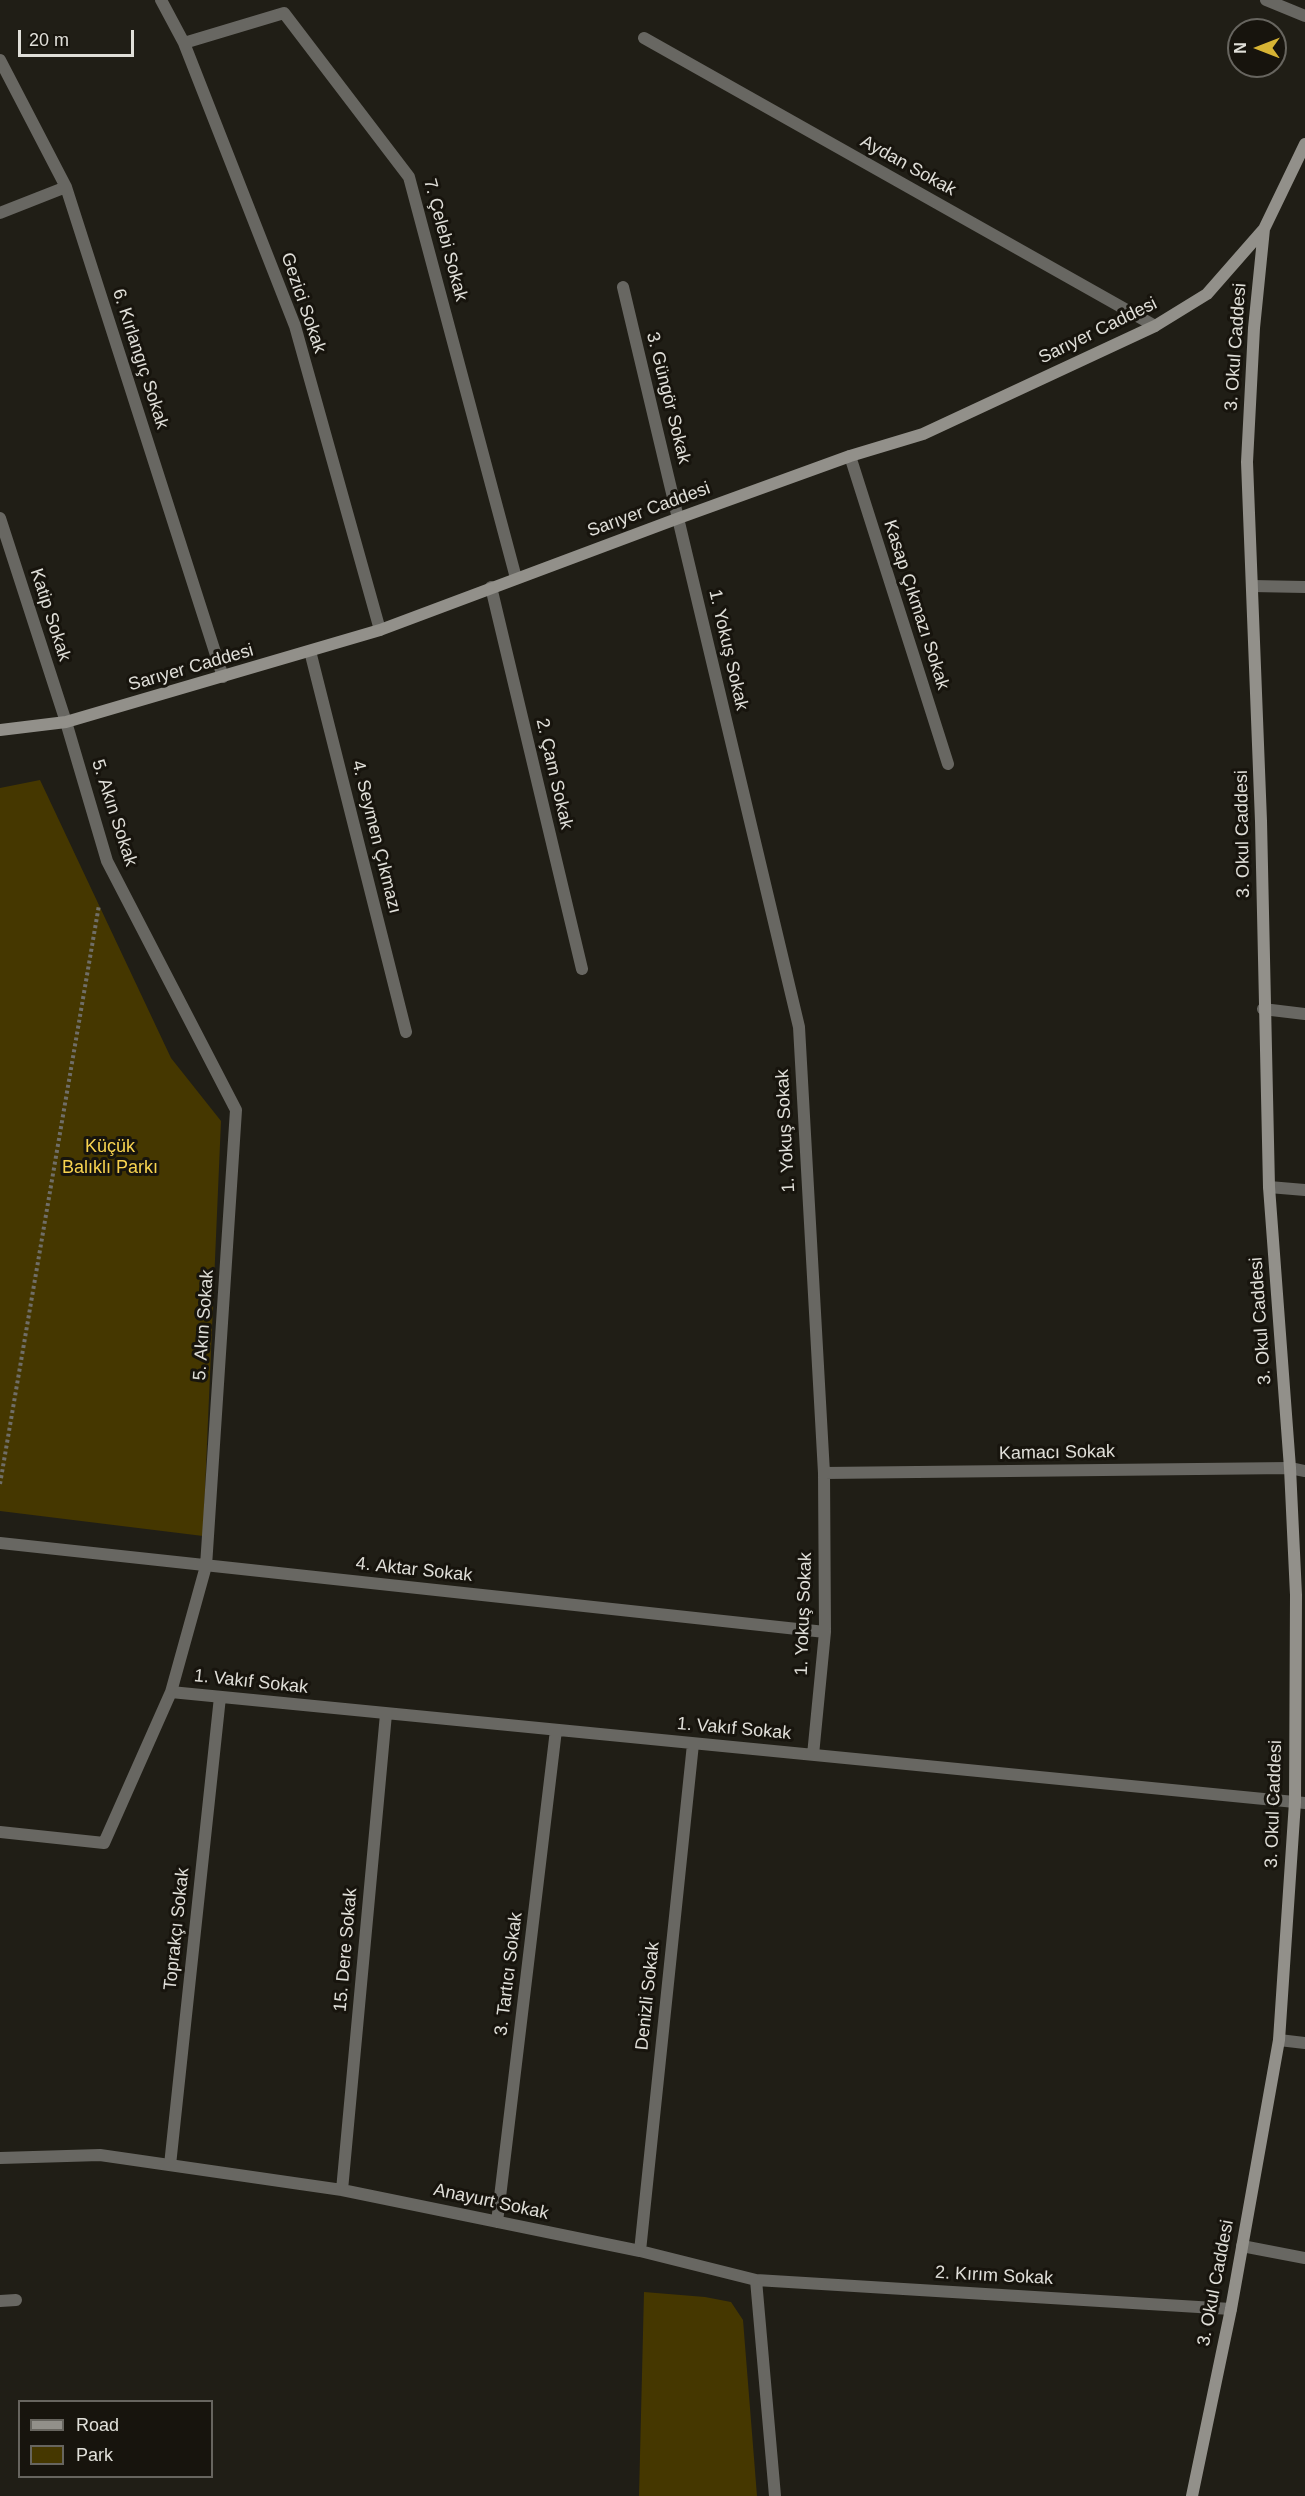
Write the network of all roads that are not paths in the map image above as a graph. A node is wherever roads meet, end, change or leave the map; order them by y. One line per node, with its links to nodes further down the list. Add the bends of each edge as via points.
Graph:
1 (161, 0): 5 (street, Gezici Sokak)
2 (1266, 0): 3 (street)
3 (1305, 16)
4 (644, 38): 12 (street, Aydan Sokak)
5 (184, 43): 16 (street, 7. Çelebi Sokak, via 284,13 409,177); 20 (street, Gezici Sokak, via 295,326)
6 (0, 60): 8 (street, 6. Kırlangıç Sokak)
7 (1305, 144): 10 (main road, 3. Okul Caddesi)
8 (66, 187): 9 (street); 22 (street, 6. Kırlangıç Sokak)
9 (0, 213)
10 (1264, 229): 12 (main road, Sarıyer Caddesi, via 1207,294); 17 (main road, 3. Okul Caddesi, via 1247,462)
11 (623, 287): 15 (street, 3. Güngör Sokak)
12 (1155, 326): 13 (main road, Sarıyer Caddesi, via 922,434)
13 (850, 456): 15 (main road, Sarıyer Caddesi); 25 (street, Kasap Çıkmazı Sokak)
14 (0, 518): 23 (street, Katip Sokak)
15 (679, 518): 16 (main road, Sarıyer Caddesi); 34 (street, 1. Yokuş Sokak, via 799,1027)
16 (516, 578): 18 (main road, Sarıyer Caddesi)
17 (1252, 586): 19 (street); 27 (main road, 3. Okul Caddesi, via 1262,821)
18 (491, 587): 20 (main road, Sarıyer Caddesi); 26 (street, 2. Çam Sokak)
19 (1305, 587)
20 (380, 630): 21 (main road, Sarıyer Caddesi)
21 (310, 651): 22 (main road, Sarıyer Caddesi); 29 (street, 4. Seymen Çıkmazı)
22 (223, 677): 23 (main road, Sarıyer Caddesi)
23 (66, 722): 24 (main road, Sarıyer Caddesi); 36 (street, 5. Akın Sokak, via 107,861 236,1110)
24 (0, 730)
25 (948, 764)
26 (582, 969)
27 (1263, 1010): 28 (street); 30 (main road, 3. Okul Caddesi)
28 (1305, 1014)
29 (406, 1032)
30 (1269, 1187): 31 (street); 32 (main road, 3. Okul Caddesi)
31 (1305, 1190)
32 (1290, 1468): 33 (street, Kamacı Sokak); 34 (street, Kamacı Sokak); 37 (main road, 3. Okul Caddesi)
33 (1305, 1471)
34 (824, 1473): 38 (street, 1. Yokuş Sokak)
35 (0, 1543): 36 (street, 4. Aktar Sokak)
36 (206, 1566): 38 (street, 4. Aktar Sokak); 39 (street, 5. Akın Sokak)
37 (1300, 1595): 45 (main road, 3. Okul Caddesi)
38 (825, 1632): 44 (street, 1. Yokuş Sokak)
39 (171, 1692): 40 (street, 1. Vakıf Sokak); 46 (street, 5. Akın Sokak, via 104,1843)
40 (220, 1697): 41 (street, 1. Vakıf Sokak); 50 (street, Toprakçı Sokak)
41 (386, 1714): 42 (street, 1. Vakıf Sokak); 51 (street, 15. Dere Sokak)
42 (556, 1730): 43 (street, 1. Vakıf Sokak); 52 (street, 3. Tartıcı Sokak)
43 (693, 1744): 44 (street, 1. Vakıf Sokak); 54 (street, Denizli Sokak)
44 (813, 1755): 45 (street, 1. Vakıf Sokak)
45 (1300, 1802): 47 (main road, 3. Okul Caddesi)
46 (0, 1832)
47 (1279, 2040): 48 (street); 53 (main road, 3. Okul Caddesi)
48 (1305, 2043)
49 (0, 2158): 50 (street, Anayurt Sokak, via 100,2155)
50 (170, 2165): 51 (street, Anayurt Sokak)
51 (342, 2190): 52 (street, Anayurt Sokak)
52 (497, 2222): 54 (street, Anayurt Sokak)
53 (1242, 2246): 55 (street); 59 (main road, 3. Okul Caddesi)
54 (640, 2251): 56 (street, Anayurt Sokak)
55 (1305, 2258)
56 (756, 2280): 59 (street, 2. Kırım Sokak); 60 (street)
57 (16, 2300): 58 (street)
58 (0, 2301)
59 (1231, 2308): 61 (main road, 3. Okul Caddesi)
60 (775, 2496)
61 (1192, 2496)

